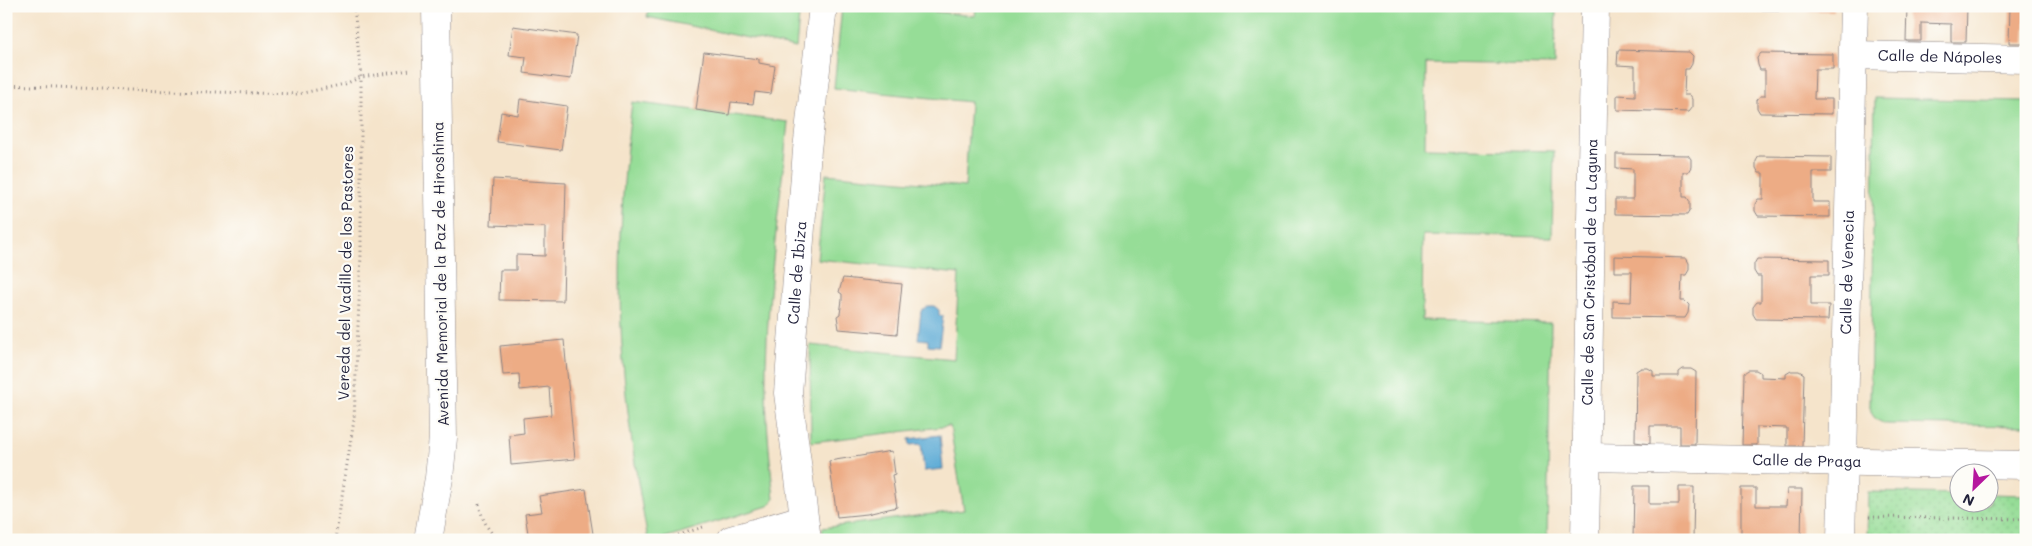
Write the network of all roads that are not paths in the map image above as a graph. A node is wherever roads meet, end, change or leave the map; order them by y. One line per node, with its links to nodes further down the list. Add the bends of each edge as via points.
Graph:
1 (436, 6): 11 (street, Avenida Memorial de la Paz de Hiroshima, via 443,438)
2 (823, 6): 10 (street, Calle de Ibiza, via 806,150 788,393)
3 (1595, 6): 7 (street, Calle de San Cristóbal de La Laguna)
4 (1854, 6): 5 (street, Calle de Venecia)
5 (1854, 55): 6 (street, Calle de Nápoles); 8 (street, Calle de Venecia)
6 (2026, 59)
7 (1587, 457): 8 (street, Calle de Praga); 13 (street, Calle de San Cristóbal de La Laguna)
8 (1843, 461): 9 (street, Calle de Praga); 14 (street, Calle de Venecia)
9 (2026, 465)
10 (805, 529): 12 (street)
11 (428, 540)
12 (731, 540)
13 (1585, 540)
14 (1841, 540)

